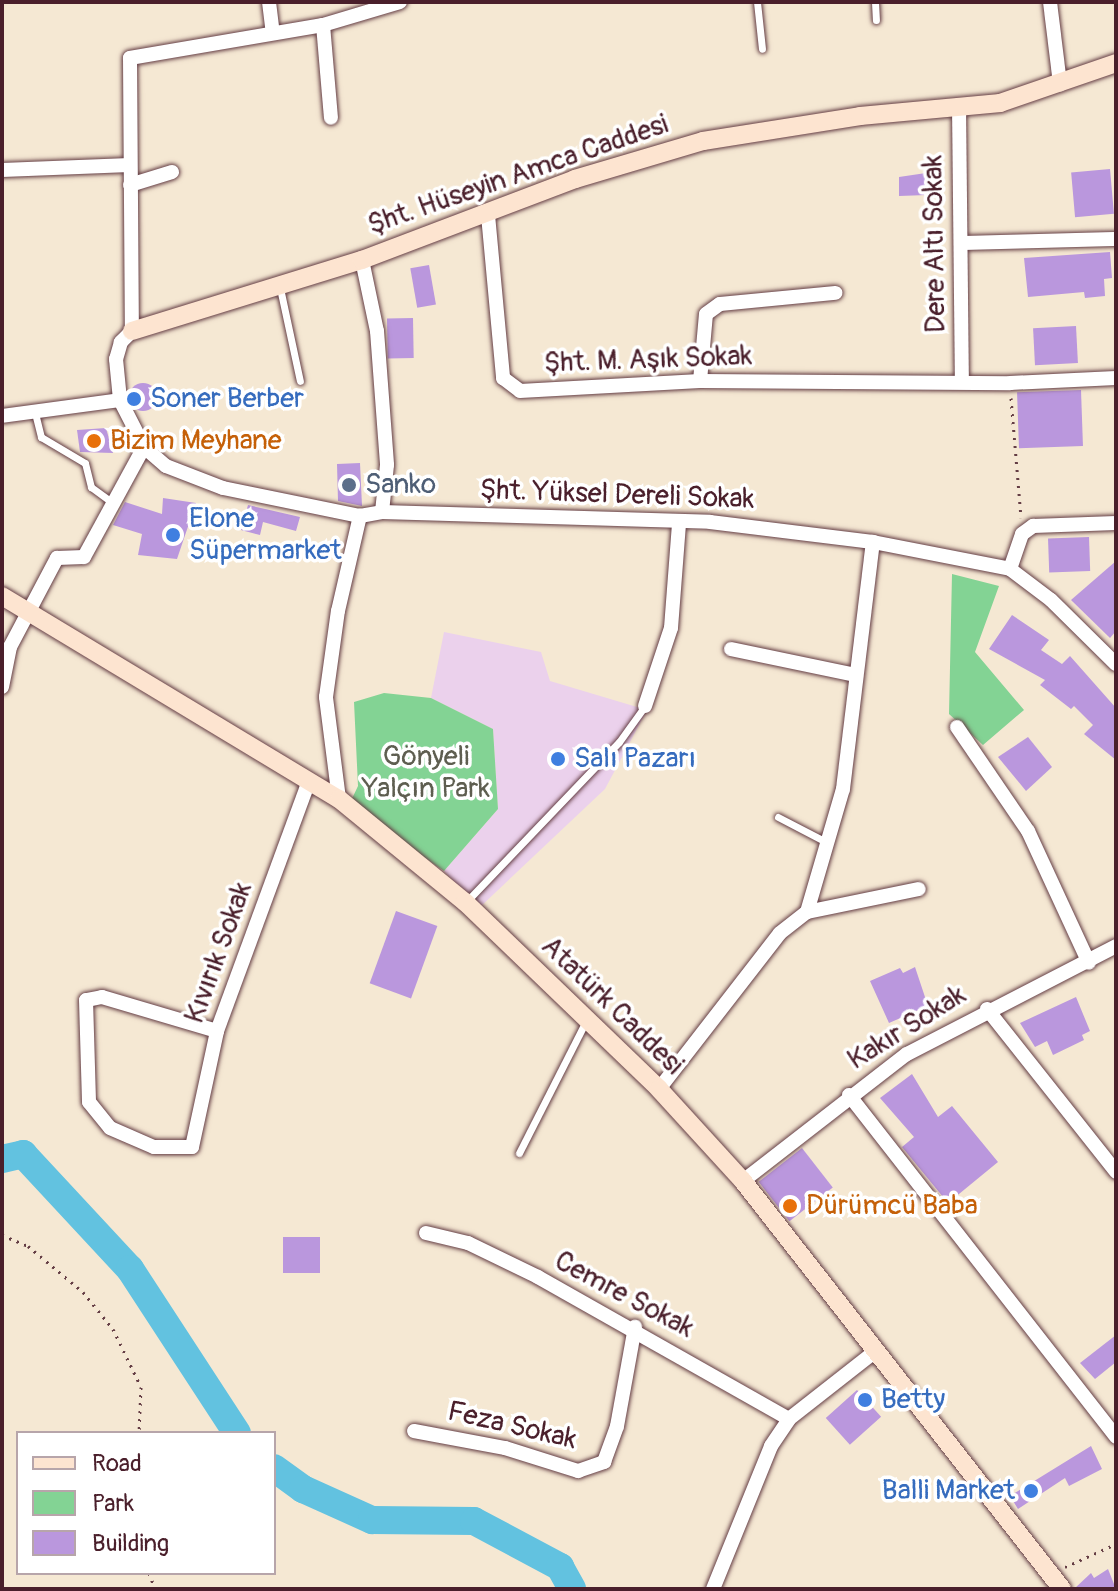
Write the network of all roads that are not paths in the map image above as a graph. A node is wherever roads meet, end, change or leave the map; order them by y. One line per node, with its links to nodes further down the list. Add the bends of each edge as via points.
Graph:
1 (269, 2): 8 (street)
2 (400, 2): 7 (street)
3 (757, 2): 9 (lane)
4 (875, 2): 6 (lane)
5 (1050, 2): 11 (street)
6 (876, 20)
7 (323, 25): 8 (street); 13 (street)
8 (273, 33): 14 (street, via 130,58)
9 (762, 49)
10 (1116, 63): 11 (main road, Şht. Hüseyin Amca Caddesi)
11 (1060, 84): 12 (main road, Şht. Hüseyin Amca Caddesi, via 1000,103)
12 (959, 105): 18 (main road, Şht. Hüseyin Amca Caddesi, via 703,141 575,179); 20 (street, Dere Altı Sokak)
13 (331, 118)
14 (130, 165): 15 (street); 17 (street)
15 (2, 170)
16 (172, 172): 17 (street)
17 (130, 185): 24 (street)
18 (488, 215): 21 (main road, Şht. Hüseyin Amca Caddesi); 27 (street, Şht. M. Aşık Sokak, via 503,378 520,391)
19 (1116, 239): 20 (street)
20 (961, 243): 28 (street, Dere Altı Sokak)
21 (362, 260): 22 (main road, Şht. Hüseyin Amca Caddesi); 34 (street, via 377,331 387,465)
22 (279, 286): 24 (main road, Şht. Hüseyin Amca Caddesi); 26 (lane)
23 (835, 293): 27 (street, via 720,304 706,314)
24 (132, 331): 29 (street, via 121,342 116,359)
25 (1116, 378): 28 (street, Şht. M. Aşık Sokak)
26 (300, 381)
27 (700, 381): 28 (street, Şht. M. Aşık Sokak)
28 (962, 381)
29 (120, 400): 30 (street); 32 (street, Şht. Yüksel Dereli Sokak)
30 (35, 413): 31 (street); 33 (lane, via 41,437 85,463 91,487)
31 (2, 416)
32 (144, 447): 33 (street); 35 (street, Şht. Yüksel Dereli Sokak, via 166,466 223,488)
33 (114, 504): 41 (street, via 84,557 57,558)
34 (382, 512): 35 (street, Şht. Yüksel Dereli Sokak); 36 (street, Şht. Yüksel Dereli Sokak)
35 (360, 516): 50 (street, via 338,611 326,697)
36 (679, 523): 38 (street, Şht. Yüksel Dereli Sokak, via 771,527); 47 (street, via 671,628)
37 (1116, 523): 39 (street, via 1033,526 1022,534)
38 (873, 542): 39 (street, Şht. Yüksel Dereli Sokak); 45 (street)
39 (1010, 569): 44 (street, Şht. Yüksel Dereli Sokak, via 1051,600)
40 (2, 596): 41 (main road, Atatürk Caddesi)
41 (30, 613): 43 (street); 49 (main road, Atatürk Caddesi)
42 (731, 649): 45 (street)
43 (6, 650): 46 (street)
44 (1116, 664)
45 (855, 675): 52 (street, via 843,789)
46 (2, 687)
47 (645, 706): 54 (lane, via 619,742)
48 (957, 727): 57 (street, via 1028,831)
49 (309, 781): 50 (main road, Atatürk Caddesi); 60 (street, Kıvırık Sokak)
50 (339, 799): 54 (main road, Atatürk Caddesi)
51 (778, 817): 52 (lane)
52 (828, 843): 55 (street)
53 (919, 889): 55 (street)
54 (465, 902): 59 (main road, Atatürk Caddesi)
55 (807, 912): 61 (street, via 780,933)
56 (1116, 946): 57 (street, Kakır Sokak)
57 (1089, 963): 58 (street, Kakır Sokak)
58 (987, 1009): 62 (street, Kakır Sokak); 64 (street)
59 (587, 1019): 61 (main road, Atatürk Caddesi); 63 (lane)
60 (217, 1031): 60 (street, Kıvırık Sokak, via 192,1147 154,1147 110,1128 89,1102 86,1000 102,997)
61 (659, 1089): 65 (main road, Atatürk Caddesi)
62 (849, 1095): 65 (street, Kakır Sokak); 71 (street)
63 (519, 1153)
64 (1116, 1172)
65 (743, 1181): 68 (main road, Atatürk Caddesi)
66 (426, 1233): 67 (street, Cemre Sokak, via 468,1243)
67 (635, 1327): 69 (street, Cemre Sokak); 70 (street, Feza Sokak, via 617,1426 604,1462 578,1471 505,1448)
68 (877, 1350): 69 (street); 72 (main road, Atatürk Caddesi)
69 (789, 1419): 73 (street, via 771,1446)
70 (414, 1431)
71 (1116, 1437)
72 (1057, 1581)
73 (713, 1589)

